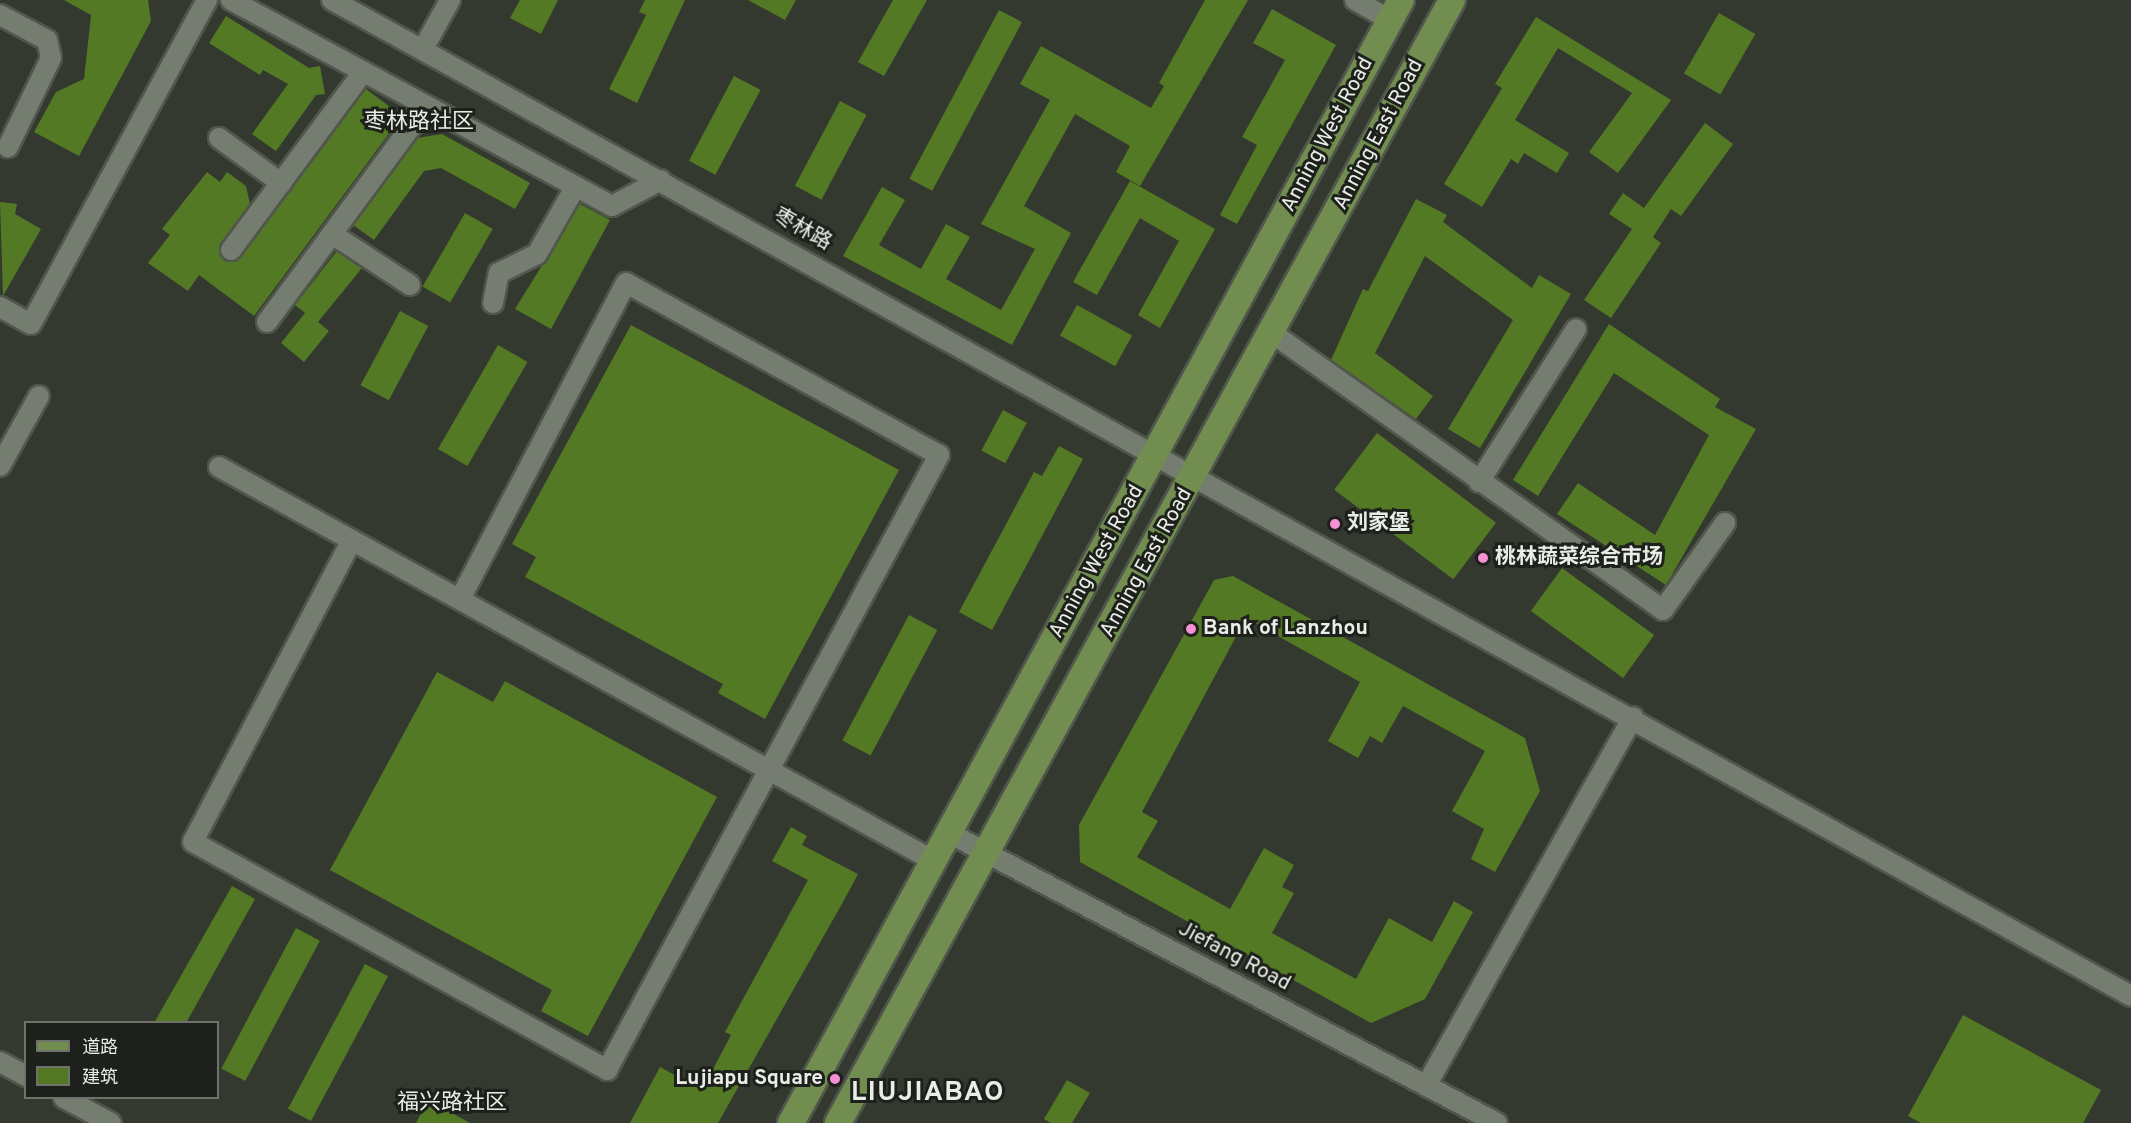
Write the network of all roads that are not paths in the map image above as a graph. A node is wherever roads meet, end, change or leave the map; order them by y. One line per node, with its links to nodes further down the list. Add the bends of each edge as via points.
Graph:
1 (207, 0): 21 (street, via 31,324)
2 (231, 0): 10 (street)
3 (332, 0): 9 (street, 枣林路)
4 (450, 0): 9 (street)
5 (1355, 0): 7 (street)
6 (1452, 0): 24 (main road, Anning East Road)
7 (1396, 10): 26 (main road, Anning West Road)
8 (0, 15): 13 (street, via 46,40 51,58)
9 (423, 49): 14 (street, 枣林路)
10 (363, 72): 11 (street); 15 (street)
11 (426, 106): 16 (street); 17 (street)
12 (219, 138): 15 (street)
13 (8, 147)
14 (661, 180): 16 (street, via 612,206); 26 (street, 枣林路)
15 (281, 183): 18 (street)
16 (576, 186): 20 (street, via 537,254 499,273)
17 (332, 234): 19 (street); 22 (street)
18 (231, 250)
19 (410, 285)
20 (493, 303)
21 (0, 307)
22 (267, 322)
23 (1576, 329): 30 (street)
24 (1272, 333): 29 (main road, Anning East Road); 30 (street)
25 (39, 396): 27 (street)
26 (1157, 453): 29 (street, 枣林路); 36 (main road, Anning West Road)
27 (0, 466)
28 (219, 467): 32 (street)
29 (1195, 474): 34 (street, 枣林路); 37 (main road, Anning East Road)
30 (1479, 482): 31 (street, via 1663,610)
31 (1725, 523)
32 (352, 540): 33 (street); 35 (street, via 193,842 608,1070)
33 (460, 599): 35 (street); 35 (street, via 626,283 939,455)
34 (1633, 717): 39 (street, 枣林路); 42 (street)
35 (770, 770): 38 (street)
36 (949, 833): 37 (street, Jiefang Road); 38 (main road, Anning West Road)
37 (986, 853): 42 (street, Jiefang Road); 46 (main road, Anning East Road)
38 (934, 861): 45 (main road, Anning West Road)
39 (2131, 996)
40 (0, 1062): 41 (street)
41 (24, 1075)
42 (1426, 1086): 47 (street, Jiefang Road)
43 (66, 1099): 44 (street)
44 (111, 1123)
45 (791, 1123)
46 (838, 1123)
47 (1497, 1123)

